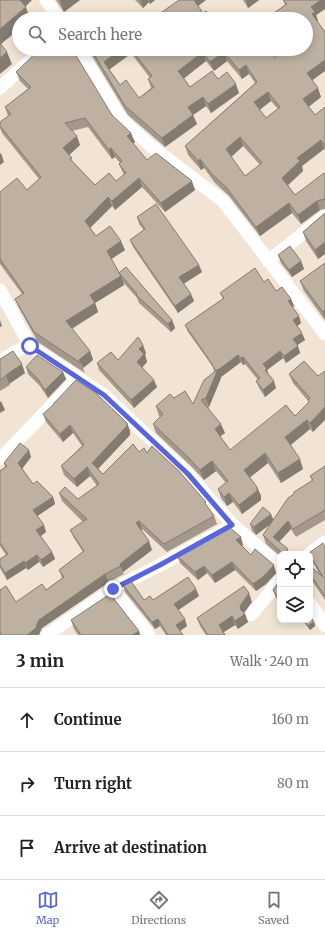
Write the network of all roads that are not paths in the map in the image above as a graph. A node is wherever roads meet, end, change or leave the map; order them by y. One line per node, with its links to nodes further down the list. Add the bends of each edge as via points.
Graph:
1 (46, 0): 2 (street)
2 (55, 12)
3 (35, 56): 5 (street)
4 (83, 56): 7 (street, via 122,120 152,147 223,201)
5 (0, 88)
6 (325, 216): 7 (street)
7 (268, 261): 9 (street)
8 (0, 290): 10 (street)
9 (325, 334)
10 (29, 344): 11 (street); 12 (street)
11 (0, 361)
12 (78, 378): 13 (street); 14 (street, via 104,395 188,474)
13 (0, 459)
14 (232, 525): 17 (street); 19 (street)
15 (325, 542): 16 (street)
16 (313, 551)
17 (277, 563)
18 (277, 584): 21 (street)
19 (113, 589): 23 (street); 24 (street)
20 (313, 608): 22 (street)
21 (251, 615)
22 (325, 626)
23 (47, 635)
24 (149, 635)

